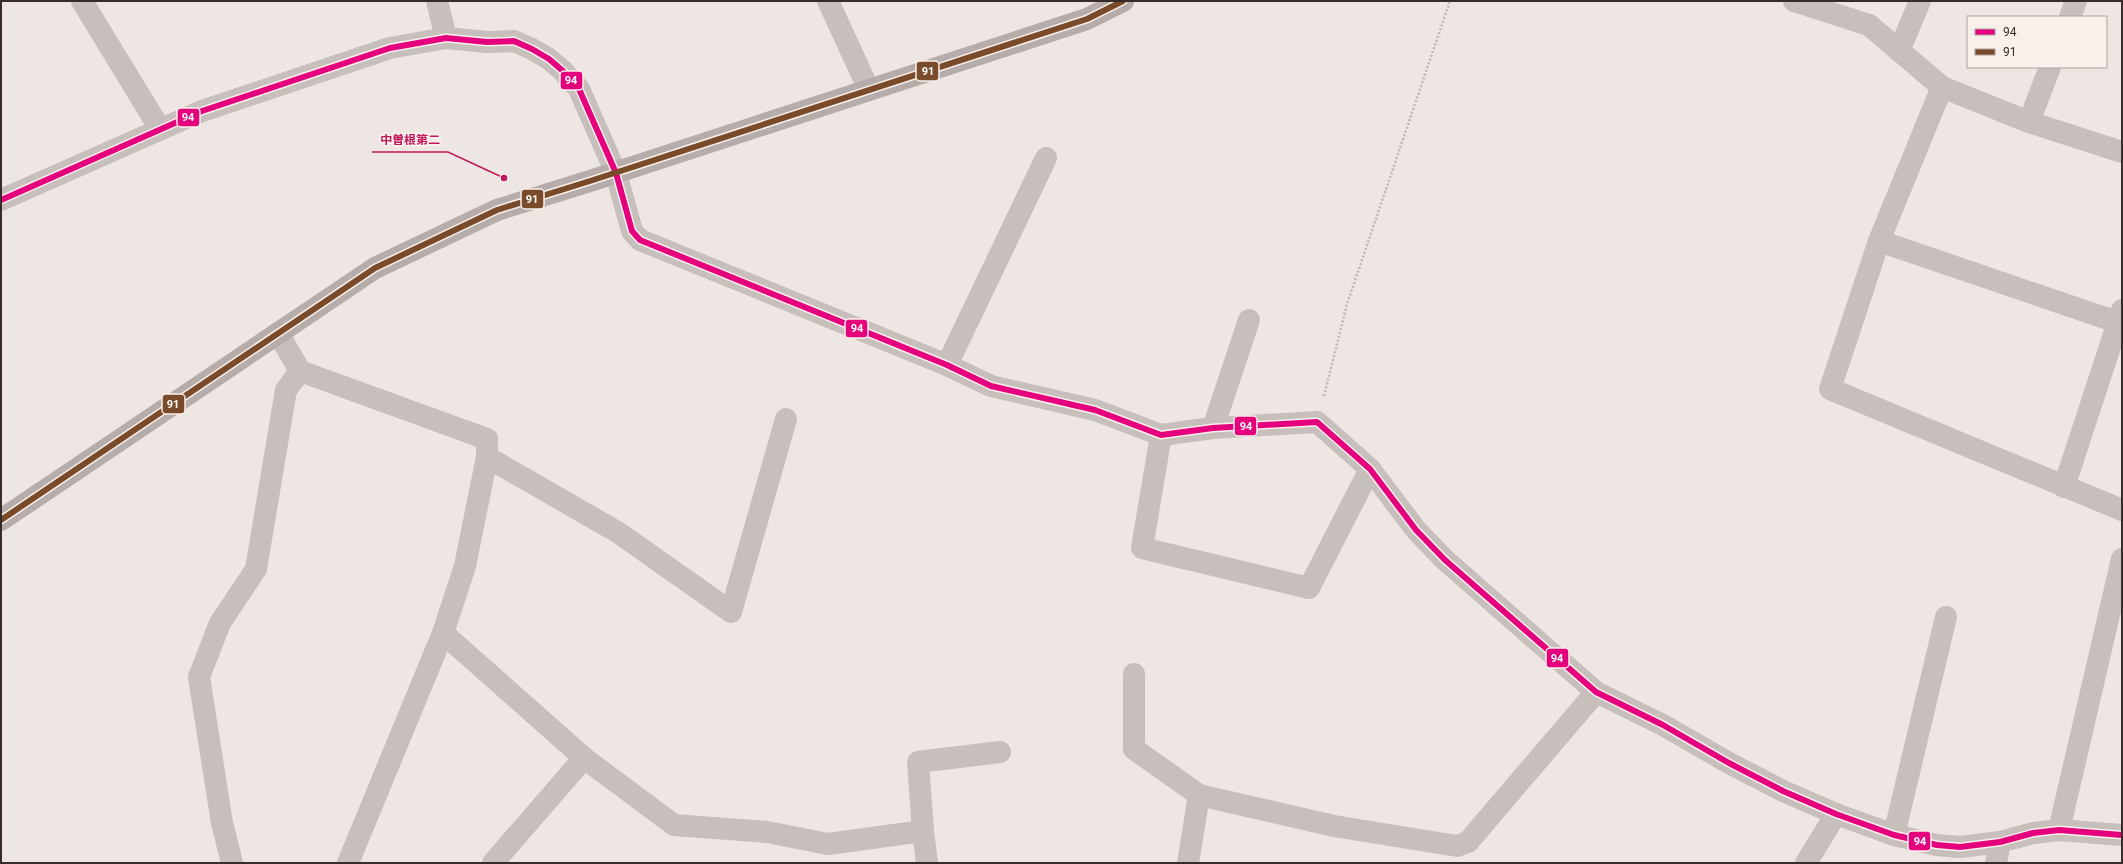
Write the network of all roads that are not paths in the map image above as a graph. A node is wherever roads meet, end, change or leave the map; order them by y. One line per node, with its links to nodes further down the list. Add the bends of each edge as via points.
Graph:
1 (82, 1): 15 (street)
2 (437, 1): 9 (street)
3 (828, 1): 13 (street)
4 (1123, 1): 13 (main road, via 1086,19)
5 (1794, 1): 10 (street, via 1869,25)
6 (1920, 1): 10 (street)
7 (2076, 1): 8 (street)
8 (2070, 16)
9 (446, 38): 15 (street, via 390,48 202,111); 18 (street, via 487,42 514,41 549,59 579,88)
10 (1898, 51): 12 (street)
11 (2050, 68): 14 (street)
12 (1942, 87): 14 (street); 20 (street)
13 (868, 90): 18 (main road)
14 (2029, 122): 16 (street)
15 (160, 129): 19 (street)
16 (2122, 152)
17 (1046, 158): 24 (street)
18 (616, 173): 23 (main road, via 497,210 375,268); 24 (street, via 632,231 640,240)
19 (1, 200)
20 (1879, 241): 21 (street); 31 (street, via 1830,389)
21 (2119, 316): 31 (street)
22 (1249, 320): 27 (street)
23 (278, 333): 25 (street); 33 (main road)
24 (947, 366): 28 (street, via 991,386 1095,410)
25 (300, 371): 29 (street, via 487,439); 48 (street, via 286,390 256,569 220,623 198,678 222,823)
26 (786, 419): 29 (street, via 732,612 619,534)
27 (1213, 428): 28 (street); 30 (street, via 1317,422)
28 (1161, 435): 30 (street, via 1142,548 1309,588)
29 (486, 457): 36 (street, via 464,566)
30 (1370, 469): 38 (street, via 1416,530 1445,560)
31 (2064, 487): 32 (street)
32 (2122, 510)
33 (1, 520)
34 (2122, 559): 43 (street)
35 (1946, 617): 45 (street)
36 (443, 634): 40 (street); 49 (street)
37 (1134, 674): 41 (street, via 1134,749)
38 (1596, 692): 41 (street, via 1468,842 1457,846 1334,826); 42 (street, via 1663,725 1783,791)
39 (1000, 752): 44 (street, via 918,762)
40 (584, 758): 44 (street, via 674,825 767,832 828,844); 50 (street)
41 (1199, 795): 52 (street)
42 (1836, 814): 45 (street); 53 (street)
43 (2059, 830): 46 (street); 47 (street, via 2033,833)
44 (923, 831): 51 (street)
45 (1894, 835): 47 (street, via 1937,845)
46 (2122, 835)
47 (1998, 853)
48 (232, 863)
49 (348, 863)
50 (493, 863)
51 (927, 863)
52 (1188, 863)
53 (1806, 863)

